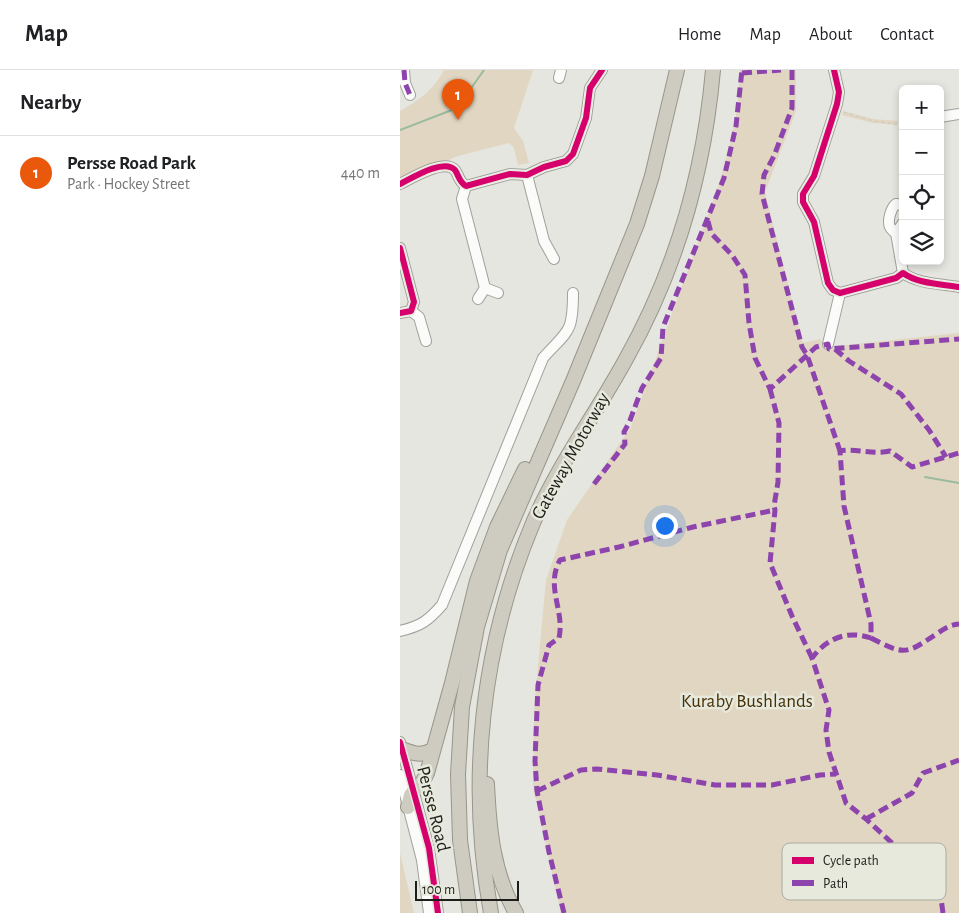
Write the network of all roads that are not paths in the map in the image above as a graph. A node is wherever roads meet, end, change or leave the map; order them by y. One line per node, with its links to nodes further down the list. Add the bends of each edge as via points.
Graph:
1 (404, 70): 6 (street)
2 (602, 70): 9 (street, via 590,88 586,118 572,154 566,161)
3 (677, 70): 28 (highway, Gateway Motorway, via 637,224)
4 (713, 70): 30 (highway, Gateway Motorway, via 702,155 676,250 638,337 564,461 534,521 502,612)
5 (834, 70): 22 (street, via 839,92 836,110 814,176 803,194 803,202 814,222 828,283)
6 (410, 95)
7 (959, 114): 8 (street)
8 (944, 116)
9 (527, 175): 11 (street, via 510,174); 16 (street, via 544,241)
10 (400, 184): 11 (street, via 441,165 454,170)
11 (466, 186): 19 (street, via 462,199)
12 (899, 204): 14 (street, via 893,206 889,222)
13 (899, 229): 14 (street)
14 (896, 234): 17 (street)
15 (400, 248): 24 (street, via 414,302)
16 (554, 259)
17 (904, 273): 18 (street, via 916,279); 22 (street)
18 (959, 287)
19 (486, 288): 20 (street); 23 (street)
20 (498, 293)
21 (573, 293): 29 (street, via 570,328 543,358 442,605 430,620)
22 (840, 293): 27 (street)
23 (478, 299)
24 (411, 310): 25 (street); 26 (street, via 418,317)
25 (400, 313)
26 (426, 341)
27 (828, 344)
28 (580, 362): 32 (highway, via 566,382 483,562); 38 (highway, Gateway Motorway, via 500,550 483,601 470,659 460,729 458,795)
29 (400, 631)
30 (482, 714): 39 (highway, Gateway Motorway, via 479,820); 40 (highway, via 487,727 488,796 495,860)
31 (401, 746): 32 (highway, via 418,755); 34 (street, Persse Road)
32 (433, 750): 34 (highway, via 424,779)
33 (400, 775): 35 (street, Persse Road)
34 (414, 792): 35 (highway); 37 (street, Persse Road, via 430,857)
35 (408, 807): 36 (street, Persse Road, via 422,860)
36 (429, 913)
37 (438, 913)
38 (470, 913)
39 (491, 913)
40 (516, 913)

